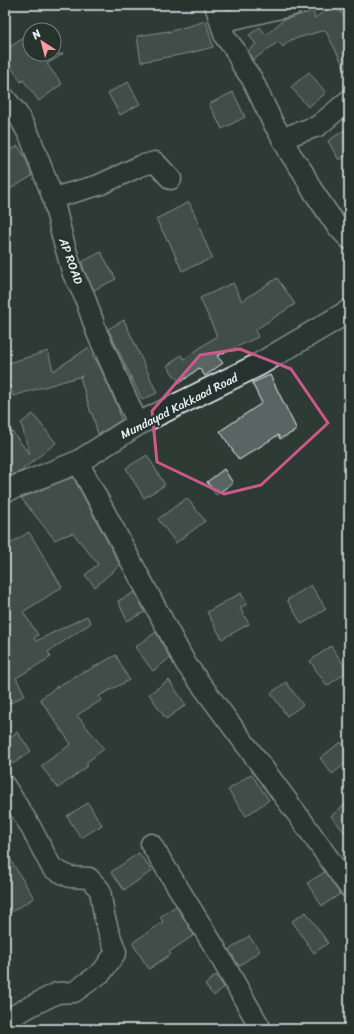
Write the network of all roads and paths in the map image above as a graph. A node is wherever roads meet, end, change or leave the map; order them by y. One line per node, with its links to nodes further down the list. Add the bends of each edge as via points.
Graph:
1 (293, 5): 2 (street)
2 (218, 14): 5 (street, via 225,36 252,79)
3 (5, 98): 7 (street, AP ROAD, via 17,113 30,137)
4 (349, 100): 5 (street, via 318,126)
5 (282, 138): 8 (street, via 311,188 336,225)
6 (171, 179): 7 (street, via 155,162 99,185)
7 (53, 198): 10 (street, AP ROAD, via 73,274)
8 (349, 239)
9 (349, 311): 10 (main road, Mundayad Kakkaad Road, via 258,365)
10 (138, 424): 11 (main road, Mundayad Kakkaad Road)
11 (78, 462): 12 (main road, Mundayad Kakkaad Road); 15 (street, via 186,664)
12 (5, 491)
13 (5, 786): 16 (street, via 52,868 70,877 90,878 100,890 116,952 102,972 74,992 57,993)
14 (151, 844): 17 (street, via 214,946)
15 (349, 887)
16 (5, 1018)
17 (261, 1029)

